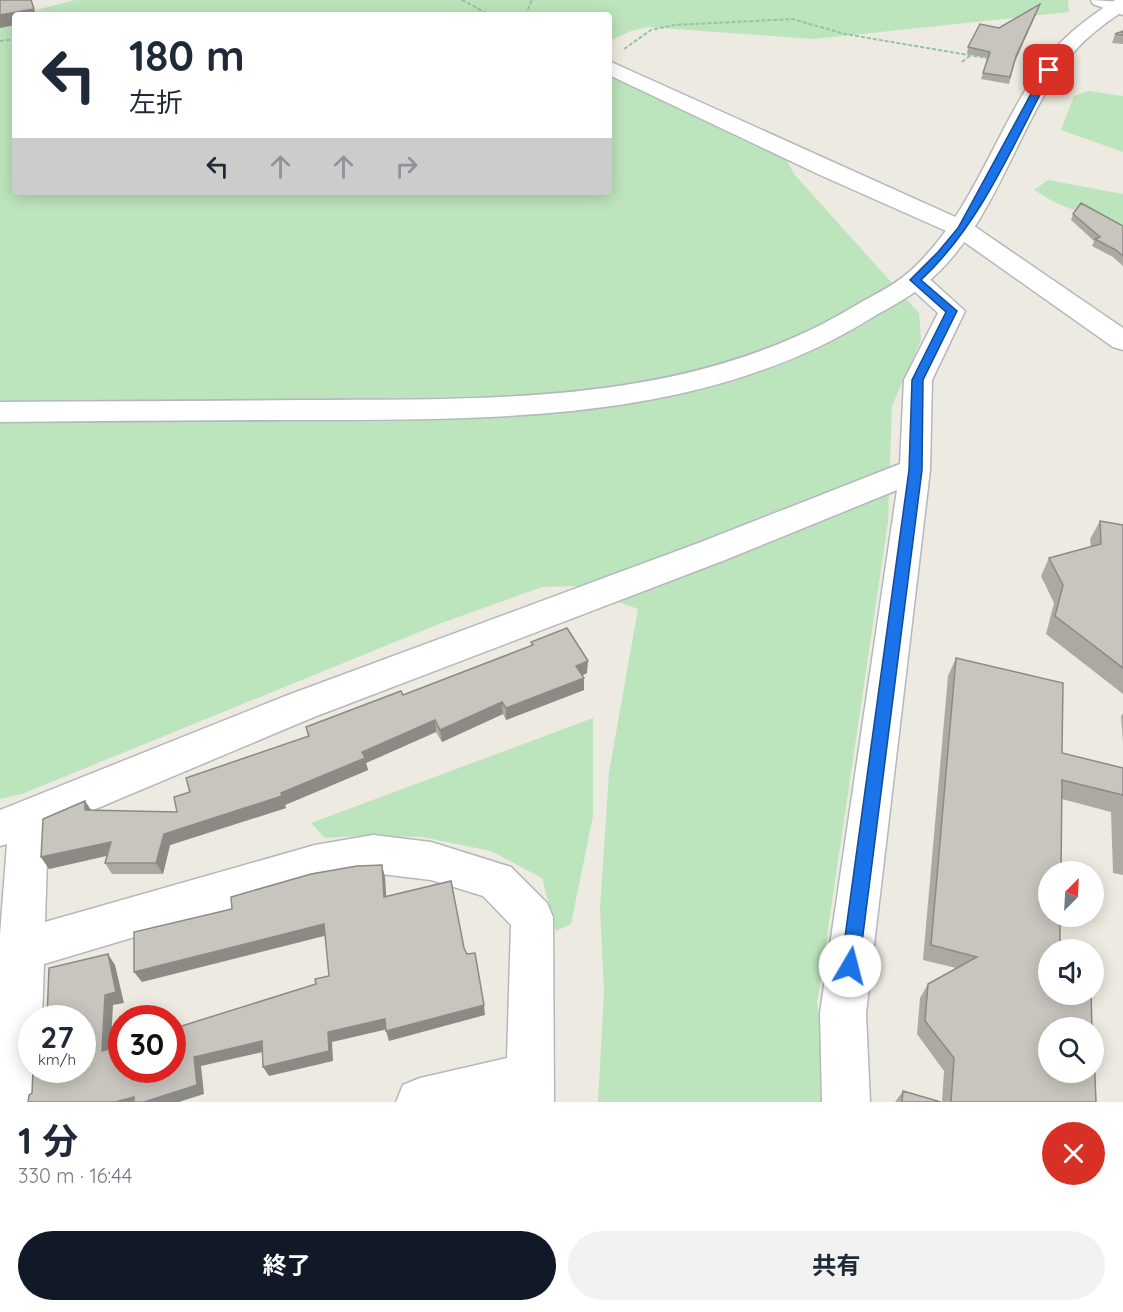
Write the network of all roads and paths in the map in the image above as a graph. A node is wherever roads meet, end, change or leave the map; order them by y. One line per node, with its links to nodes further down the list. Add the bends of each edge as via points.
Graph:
1 (462, 0): 3 (path)
2 (1116, 5): 8 (street, via 1069,44 1049,70)
3 (484, 12)
4 (971, 55): 5 (path); 6 (path, via 845,34 792,19 675,25 651,30); 7 (path)
5 (993, 59)
6 (613, 61): 8 (street, via 828,170)
7 (962, 62)
8 (962, 229): 9 (street); 10 (street)
9 (915, 280): 11 (street, via 823,336 764,359 699,380 590,399 458,409); 12 (street, via 952,311 918,380)
10 (1123, 341)
11 (0, 412)
12 (915, 470): 13 (street, via 301,706); 18 (street, via 843,1013)
13 (14, 824): 14 (street)
14 (11, 953): 15 (street, via 315,864 373,854 431,861 496,881 532,917); 16 (street)
15 (530, 1089): 17 (street)
16 (16, 1102)
17 (420, 1102)
18 (846, 1102)

